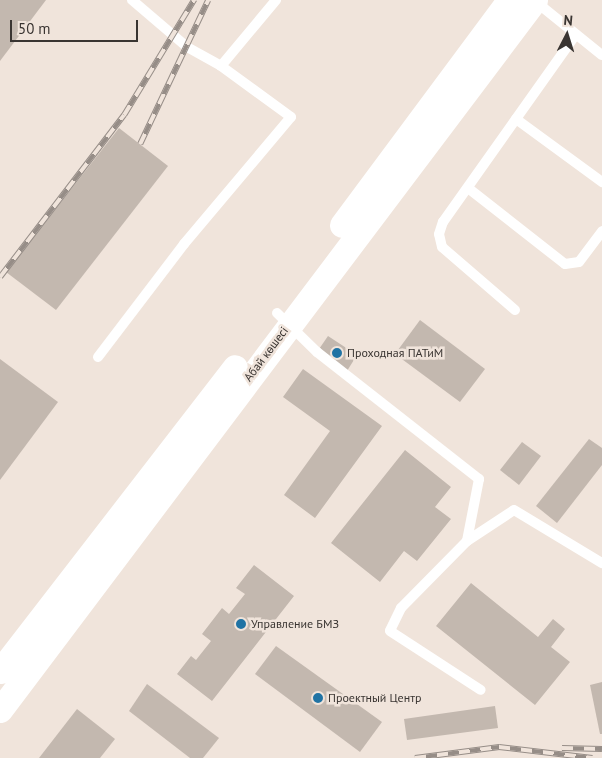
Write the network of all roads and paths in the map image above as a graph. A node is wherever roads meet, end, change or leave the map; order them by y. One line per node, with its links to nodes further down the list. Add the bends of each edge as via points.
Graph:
1 (132, 0): 7 (lane, via 187,48)
2 (276, 0): 7 (lane)
3 (509, 0): 13 (street, Абай көшесі)
4 (534, 0): 5 (lane); 13 (street, Абай көшесі)
5 (576, 34): 6 (lane); 8 (lane)
6 (602, 55)
7 (221, 66): 14 (lane, via 291,117 184,244)
8 (516, 120): 9 (lane); 10 (lane)
9 (602, 182)
10 (468, 188): 11 (lane, via 564,264 579,262); 12 (lane, via 443,222 440,241)
11 (602, 231)
12 (515, 310)
13 (284, 317): 15 (lane, via 317,352 479,479); 17 (street, Абай көшесі); 19 (street, Абай көшесі)
14 (98, 357)
15 (466, 541): 16 (lane, via 514,510); 18 (lane, via 401,608 390,631)
16 (602, 563)
17 (0, 671)
18 (481, 690)
19 (0, 710)

